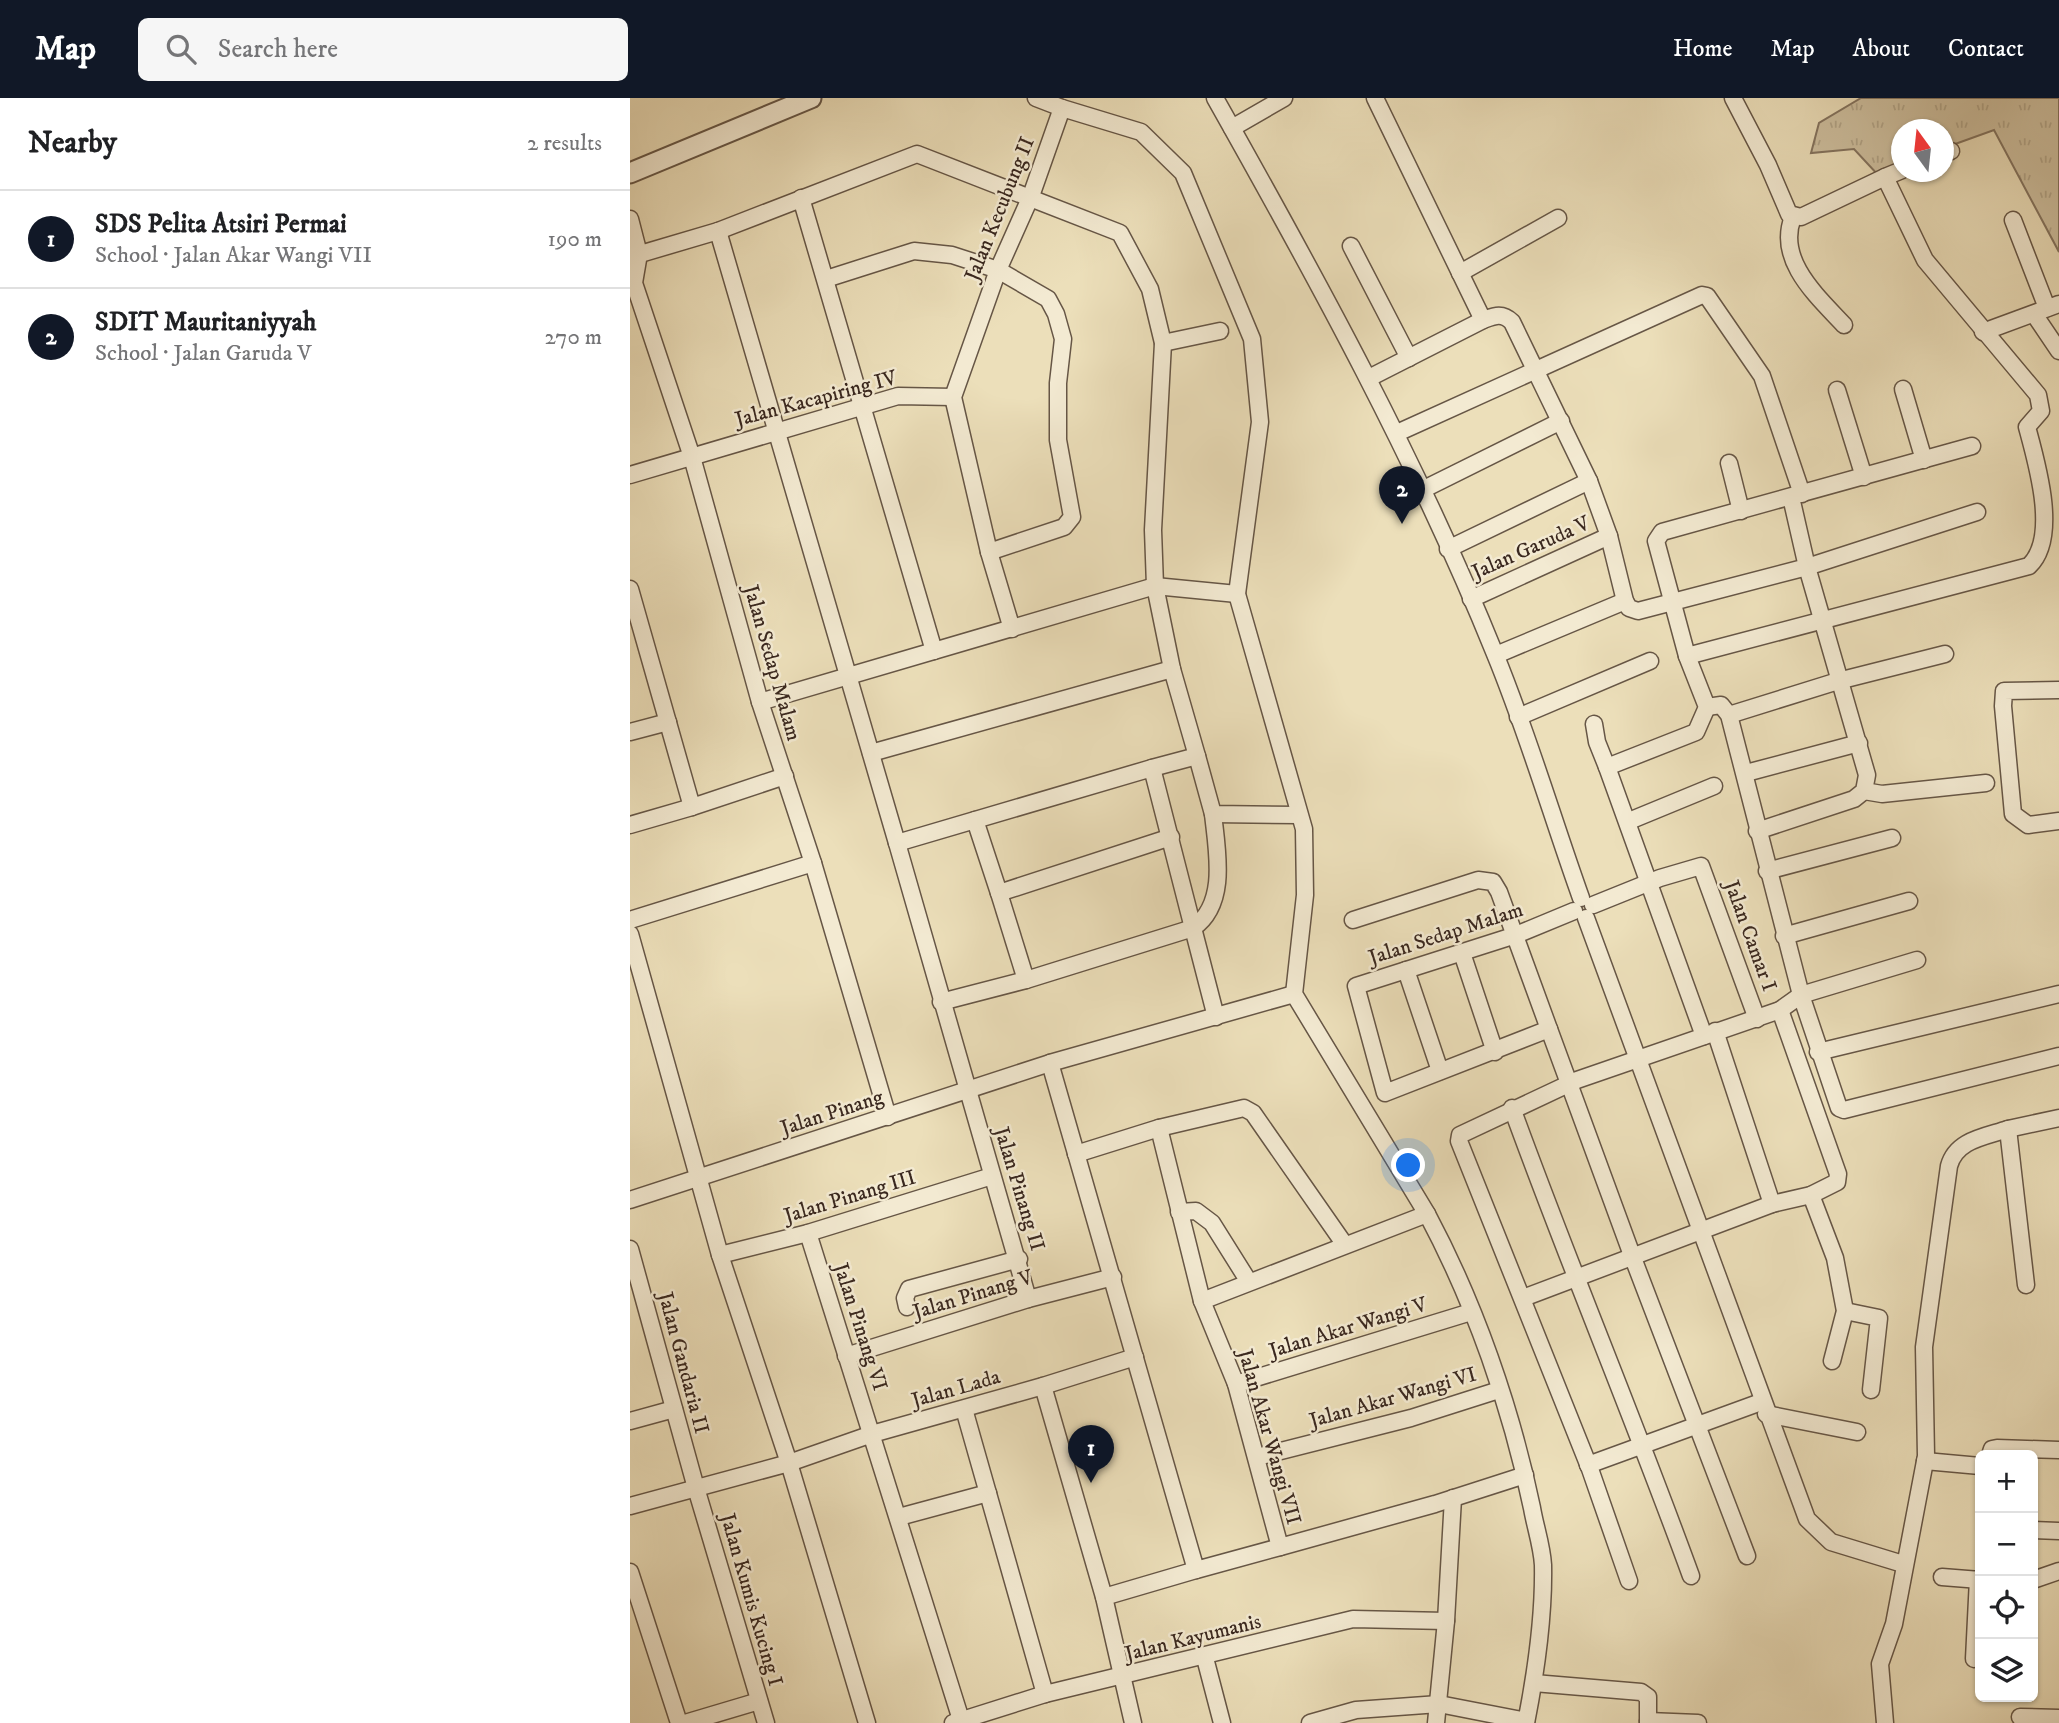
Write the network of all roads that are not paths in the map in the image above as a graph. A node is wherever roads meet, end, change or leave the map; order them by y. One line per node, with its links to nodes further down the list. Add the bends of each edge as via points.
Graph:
1 (811, 98): 9 (street)
2 (1036, 98): 7 (street)
3 (1215, 98): 8 (street)
4 (1284, 98): 8 (street)
5 (1375, 98): 22 (street)
6 (1733, 98): 14 (street)
7 (1062, 108): 12 (street, Jalan Kecubung II); 59 (street, via 1141,132 1183,173 1252,339 1259,422)
8 (1232, 128): 34 (street)
9 (630, 173)
10 (1891, 175): 11 (street)
11 (1885, 177): 14 (street); 29 (street, via 1926,260)
12 (1031, 196): 13 (street, via 917,154); 21 (street, Jalan Kecubung II); 30 (street, via 1120,233 1150,289)
13 (801, 198): 18 (street); 23 (street)
14 (1794, 217): 27 (street, via 1787,236 1792,258)
15 (1558, 218): 22 (street)
16 (630, 219): 20 (street, Jalan Sedap Malam)
17 (2013, 220): 25 (street)
18 (718, 231): 20 (street); 40 (street, Jalan Pinang II)
19 (1351, 246): 32 (street)
20 (634, 256): 24 (street, Jalan Sedap Malam)
21 (998, 270): 23 (street, via 952,255 914,251); 37 (street, Jalan Kecubung II); 55 (street, via 1048,299 1060,327 1058,440 1072,517 1064,527)
22 (1460, 273): 26 (street)
23 (826, 279): 38 (street)
24 (632, 282): 43 (street, Jalan Sedap Malam)
25 (2047, 309): 29 (street); 31 (street)
26 (1483, 320): 32 (street); 33 (street, via 1506,316)
27 (1844, 326)
28 (1220, 331): 30 (street)
29 (1983, 332): 63 (street, via 2038,395 2038,416 2027,427 2045,492 2048,533 2037,561)
30 (1163, 343): 57 (street, via 1153,530)
31 (2059, 351)
32 (1409, 358): 34 (street)
33 (1533, 369): 39 (street); 41 (street); 50 (street, via 1702,295 1710,299 1762,376)
34 (1369, 378): 41 (street)
35 (1903, 389): 44 (street)
36 (1837, 390): 47 (street)
37 (953, 397): 38 (street, Jalan Kacapiring IV, via 898,396); 55 (street)
38 (861, 405): 40 (street, Jalan Kacapiring IV); 65 (street)
39 (1561, 421): 48 (street); 49 (street)
40 (777, 432): 43 (street, Jalan Kacapiring IV); 71 (street, Jalan Pinang II)
41 (1396, 433): 49 (street)
42 (1972, 446): 44 (street)
43 (692, 457): 46 (street, Jalan Kacapiring IV); 74 (street, Jalan Sedap Malam)
44 (1924, 460): 47 (street)
45 (1729, 463): 51 (street)
46 (630, 475)
47 (1864, 477): 50 (street)
48 (1589, 481): 53 (street); 54 (street)
49 (1422, 490): 54 (street)
50 (1797, 496): 51 (street); 56 (street)
51 (1741, 511): 62 (street, via 1662,532 1656,541)
52 (1977, 512): 56 (street)
53 (1609, 536): 60 (street, Jalan Garuda V); 61 (street)
54 (1448, 549): 60 (street)
55 (989, 552): 64 (street)
56 (1807, 567): 62 (street); 63 (street)
57 (1155, 586): 59 (street); 64 (street); 70 (street)
58 (630, 589): 78 (street)
59 (1237, 594): 93 (street)
60 (1471, 598): 67 (street)
61 (1625, 601): 62 (street, via 1638,611); 67 (street)
62 (1673, 604): 68 (street)
63 (1824, 622): 68 (street); 72 (street)
64 (1012, 629): 65 (street)
65 (934, 651): 71 (street)
66 (1945, 654): 72 (street)
67 (1496, 655): 77 (street)
68 (1687, 656): 75 (street)
69 (1650, 661): 77 (street)
70 (1172, 669): 82 (street); 83 (street)
71 (848, 676): 74 (street); 82 (street, Jalan Pinang II)
72 (1838, 681): 76 (street); 81 (street)
73 (2059, 690): 96 (street, via 2004,691 2003,706 2013,814 2028,825)
74 (760, 702): 87 (street, Jalan Sedap Malam)
75 (1707, 707): 76 (street, via 1721,705); 84 (street, via 1696,732)
76 (1729, 715): 86 (street)
77 (1518, 716): 108 (street)
78 (668, 722): 80 (street); 91 (street)
79 (1594, 724): 84 (street)
80 (630, 732)
81 (1858, 743): 86 (street); 90 (street, via 1867,775)
82 (871, 753): 101 (street, Jalan Pinang II)
83 (1197, 755): 85 (street); 92 (street)
84 (1607, 766): 95 (street)
85 (1152, 768): 94 (street); 99 (street)
86 (1746, 773): 98 (street)
87 (785, 776): 91 (street); 102 (street, Jalan Sedap Malam)
88 (1986, 783): 90 (street, via 1882,794)
89 (1714, 786): 95 (street)
90 (1864, 791): 98 (street, via 1854,799)
91 (692, 807): 97 (street)
92 (1213, 814): 93 (street); 111 (street, via 1218,865 1213,907)
93 (1299, 815): 119 (street, via 1304,829 1305,895)
94 (975, 820): 101 (street); 106 (street)
95 (1629, 821): 105 (street)
96 (2059, 821)
97 (630, 825)
98 (1757, 831): 104 (street)
99 (1171, 837): 106 (street); 111 (street)
100 (1892, 838): 104 (street)
101 (897, 843): 122 (street, Jalan Pinang II)
102 (813, 863): 109 (street); 137 (street, Jalan Sedap Malam)
103 (1703, 867): 105 (street, Jalan Sedap Malam); 125 (street, Jalan Camar I)
104 (1767, 871): 114 (street)
105 (1651, 882): 108 (street, Jalan Sedap Malam); 127 (street)
106 (999, 893): 118 (street)
107 (1909, 901): 114 (street)
108 (1584, 908): 113 (street, Jalan Sedap Malam); 131 (street)
109 (630, 920)
110 (1353, 920): 113 (street, via 1478,880 1493,882)
111 (1193, 928): 118 (street); 124 (street)
112 (630, 934): 143 (street)
113 (1516, 936): 115 (street, Jalan Sedap Malam); 126 (street)
114 (1784, 936): 121 (street)
115 (1462, 953): 117 (street, Jalan Sedap Malam); 128 (street)
116 (1917, 960): 121 (street)
117 (1406, 970): 133 (street); 133 (street, Jalan Sedap Malam, via 1356,986 1385,1093)
118 (1026, 980): 122 (street)
119 (1294, 994): 124 (street); 148 (street)
120 (2059, 994): 129 (street)
121 (1801, 995): 123 (street); 129 (street)
122 (942, 1002): 135 (street, Jalan Pinang II)
123 (1780, 1010): 125 (street); 144 (street, via 1838,1174 1837,1182)
124 (1216, 1017): 132 (street)
125 (1757, 1018): 127 (street)
126 (1549, 1029): 128 (street); 134 (street)
127 (1709, 1033): 131 (street); 146 (street)
128 (1495, 1052): 133 (street)
129 (1818, 1052): 130 (street, via 1835,1103 1844,1110)
130 (2059, 1056)
131 (1640, 1059): 134 (street); 149 (street)
132 (1050, 1063): 135 (street); 141 (street)
133 (1440, 1071)
134 (1569, 1083): 136 (street); 154 (street)
135 (969, 1092): 137 (street, Jalan Pinang); 142 (street, Jalan Pinang II)
136 (1511, 1108): 157 (street); 160 (street, via 1468,1129 1459,1141)
137 (888, 1117): 143 (street, Jalan Pinang)
138 (2059, 1118): 140 (street)
139 (1159, 1128): 141 (street); 147 (street, Jalan Akar Wangi VII); 151 (street, via 1235,1108 1253,1113)
140 (2008, 1129): 159 (street); 184 (street, via 1959,1146 1949,1166 1924,1347)
141 (1076, 1154): 156 (street)
142 (992, 1176): 150 (street, Jalan Pinang III); 155 (street, Jalan Pinang II)
143 (705, 1177): 145 (street, Jalan Pinang); 153 (street)
144 (1811, 1195): 146 (street); 164 (street, via 1835,1258)
145 (630, 1200)
146 (1772, 1204): 149 (street)
147 (1179, 1212): 158 (street, via 1196,1210 1212,1223); 162 (street, Jalan Akar Wangi VII)
148 (1427, 1214): 151 (street); 165 (street, via 1454,1264)
149 (1702, 1230): 154 (street); 173 (street)
150 (808, 1233): 153 (street, Jalan Pinang III); 166 (street, Jalan Pinang VI)
151 (1345, 1245): 158 (street)
152 (630, 1249): 174 (street, Jalan Gandaria II)
153 (720, 1255): 185 (street)
154 (1633, 1258): 157 (street); 177 (street)
155 (1019, 1259): 161 (street, Jalan Pinang II); 163 (street, via 909,1289)
156 (1113, 1277): 161 (street, Jalan Pinang V); 167 (street)
157 (1575, 1280): 160 (street); 180 (street)
158 (1249, 1282): 162 (street)
159 (2025, 1285)
160 (1523, 1298): 186 (street)
161 (1028, 1299): 166 (street, Jalan Pinang V)
162 (1202, 1301): 169 (street, Jalan Akar Wangi VII)
163 (907, 1307)
164 (1845, 1311): 168 (street); 172 (street, via 1879,1318)
165 (1471, 1312): 169 (street, Jalan Akar Wangi V); 171 (street)
166 (846, 1356): 179 (street, Jalan Pinang VI)
167 (1135, 1357): 170 (street, Jalan Lada); 199 (street)
168 (1832, 1361)
169 (1236, 1384): 183 (street, Jalan Akar Wangi VII)
170 (1043, 1386): 175 (street, Jalan Lada); 208 (street)
171 (1499, 1390): 183 (street, Jalan Akar Wangi VI, via 1411,1418); 188 (street)
172 (1871, 1390)
173 (1764, 1408): 177 (street); 178 (street); 198 (street, via 1811,1526 1831,1542)
174 (674, 1409): 176 (street); 189 (street, Jalan Gandaria II)
175 (964, 1409): 179 (street, Jalan Lada); 190 (street)
176 (630, 1421)
177 (1698, 1424): 180 (street); 197 (street)
178 (1857, 1432)
179 (872, 1434): 185 (street, Jalan Lada); 193 (street, Jalan Pinang VI)
180 (1643, 1444): 186 (street); 202 (street)
181 (1993, 1450): 182 (street)
182 (2059, 1450)
183 (1257, 1457): 196 (street, Jalan Akar Wangi VII)
184 (1925, 1461): 187 (street); 198 (street)
185 (789, 1463): 189 (street, Jalan Lada); 227 (street)
186 (1588, 1465): 206 (street)
187 (1975, 1466)
188 (1525, 1475): 191 (street, Jalan Akar Wangi VII); 214 (street, via 1543,1563)
189 (696, 1488): 192 (street, Jalan Lada); 216 (street, Jalan Kumis Kucing I)
190 (988, 1493): 193 (street); 215 (street)
191 (1452, 1498): 196 (street, Jalan Akar Wangi VII); 209 (street)
192 (630, 1506)
193 (900, 1517): 221 (street, Jalan Pinang VI)
194 (2038, 1530): 195 (street)
195 (2059, 1531)
196 (1280, 1547): 199 (street, Jalan Akar Wangi VII)
197 (1747, 1556)
198 (1903, 1564): 233 (street, via 1894,1624 1880,1664)
199 (1196, 1570): 208 (street, Jalan Akar Wangi VII)
200 (2059, 1571): 204 (street)
201 (630, 1572): 207 (street)
202 (1691, 1576)
203 (1942, 1577): 205 (street)
204 (2038, 1578)
205 (1975, 1579)
206 (1629, 1581)
207 (633, 1596): 224 (street)
208 (1104, 1597): 213 (street)
209 (1446, 1621): 211 (street, Jalan Kayumanis, via 1353,1619); 217 (street)
210 (1975, 1639): 212 (street)
211 (1205, 1658): 213 (street, Jalan Kayumanis); 229 (street)
212 (1974, 1659)
213 (1122, 1678): 215 (street, Jalan Kayumanis); 228 (street)
214 (1534, 1683): 222 (street); 223 (street, via 1641,1692 1648,1697)
215 (1045, 1694): 221 (street, Jalan Kayumanis)
216 (759, 1701): 225 (street); 226 (street, Jalan Kumis Kucing I)
217 (1439, 1704): 218 (street); 222 (street); 231 (street)
218 (1396, 1715): 230 (street, via 1356,1710)
219 (2020, 1717): 220 (street)
220 (2059, 1718)
221 (959, 1722)
222 (1526, 1722)
223 (1648, 1722): 232 (street)
224 (678, 1723)
225 (685, 1723)
226 (766, 1723)
227 (867, 1723)
228 (1133, 1723)
229 (1223, 1723)
230 (1310, 1723)
231 (1436, 1723)
232 (1698, 1723)
233 (1885, 1723)

